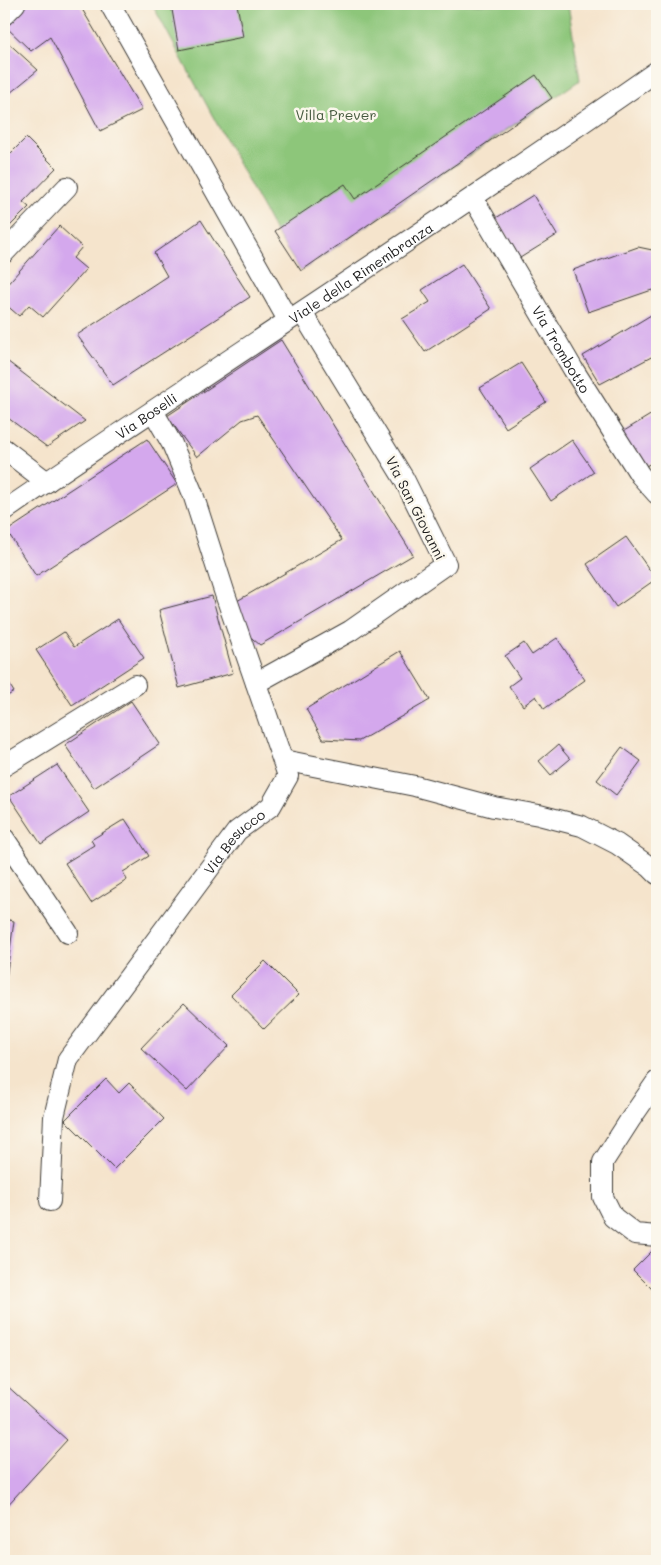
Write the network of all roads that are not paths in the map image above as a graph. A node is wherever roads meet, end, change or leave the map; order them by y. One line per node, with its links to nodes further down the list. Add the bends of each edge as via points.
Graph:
1 (15, 4): 3 (street)
2 (110, 4): 8 (street, Viale della Rimembranza)
3 (4, 15)
4 (657, 71): 6 (street, Viale della Rimembranza)
5 (67, 187): 7 (street)
6 (473, 198): 8 (street, Viale della Rimembranza); 12 (street, Via Trombotto, via 573,369 640,475)
7 (4, 253)
8 (295, 316): 9 (street, Via Boselli); 14 (street, Via San Giovanni, via 404,479 446,564 350,631)
9 (153, 411): 11 (street, Via Boselli); 14 (street, Via Besucco, via 172,444 193,494)
10 (4, 449): 11 (street)
11 (47, 482): 13 (street, Via Boselli)
12 (657, 494)
13 (4, 511)
14 (256, 683): 16 (street, Via Besucco)
15 (135, 685): 17 (street)
16 (283, 760): 19 (street, via 414,786 582,826 617,844); 22 (street, Via Besucco, via 288,776 271,806 237,831 68,1059 54,1117)
17 (4, 766)
18 (4, 838): 20 (street)
19 (657, 874)
20 (68, 933)
21 (657, 1081): 23 (street, via 603,1162 602,1197 613,1216 635,1234)
22 (50, 1201)
23 (657, 1236)

